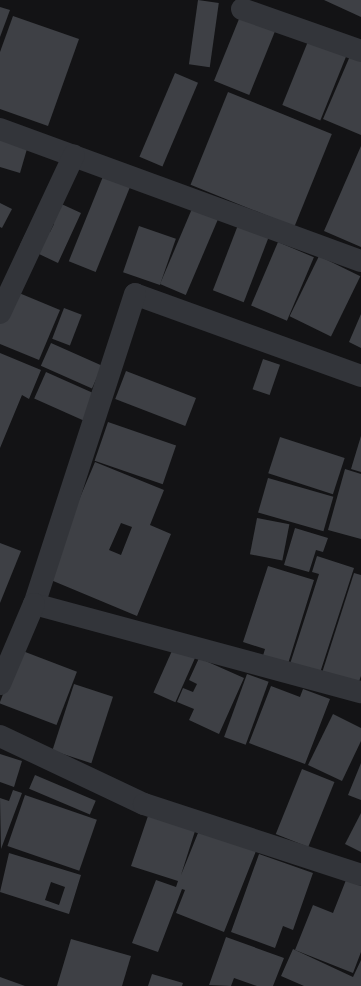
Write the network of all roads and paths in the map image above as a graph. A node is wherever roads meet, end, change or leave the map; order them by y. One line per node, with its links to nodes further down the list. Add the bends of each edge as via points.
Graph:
1 (242, 10): 2 (street)
2 (361, 51)
3 (0, 130): 4 (street)
4 (74, 155): 5 (street); 6 (street)
5 (361, 261)
6 (0, 312)
7 (361, 376): 8 (street, via 135,294)
8 (34, 604): 9 (street); 10 (street)
9 (0, 684)
10 (361, 692)
11 (0, 736): 12 (street, via 144,804)
12 (361, 875)

